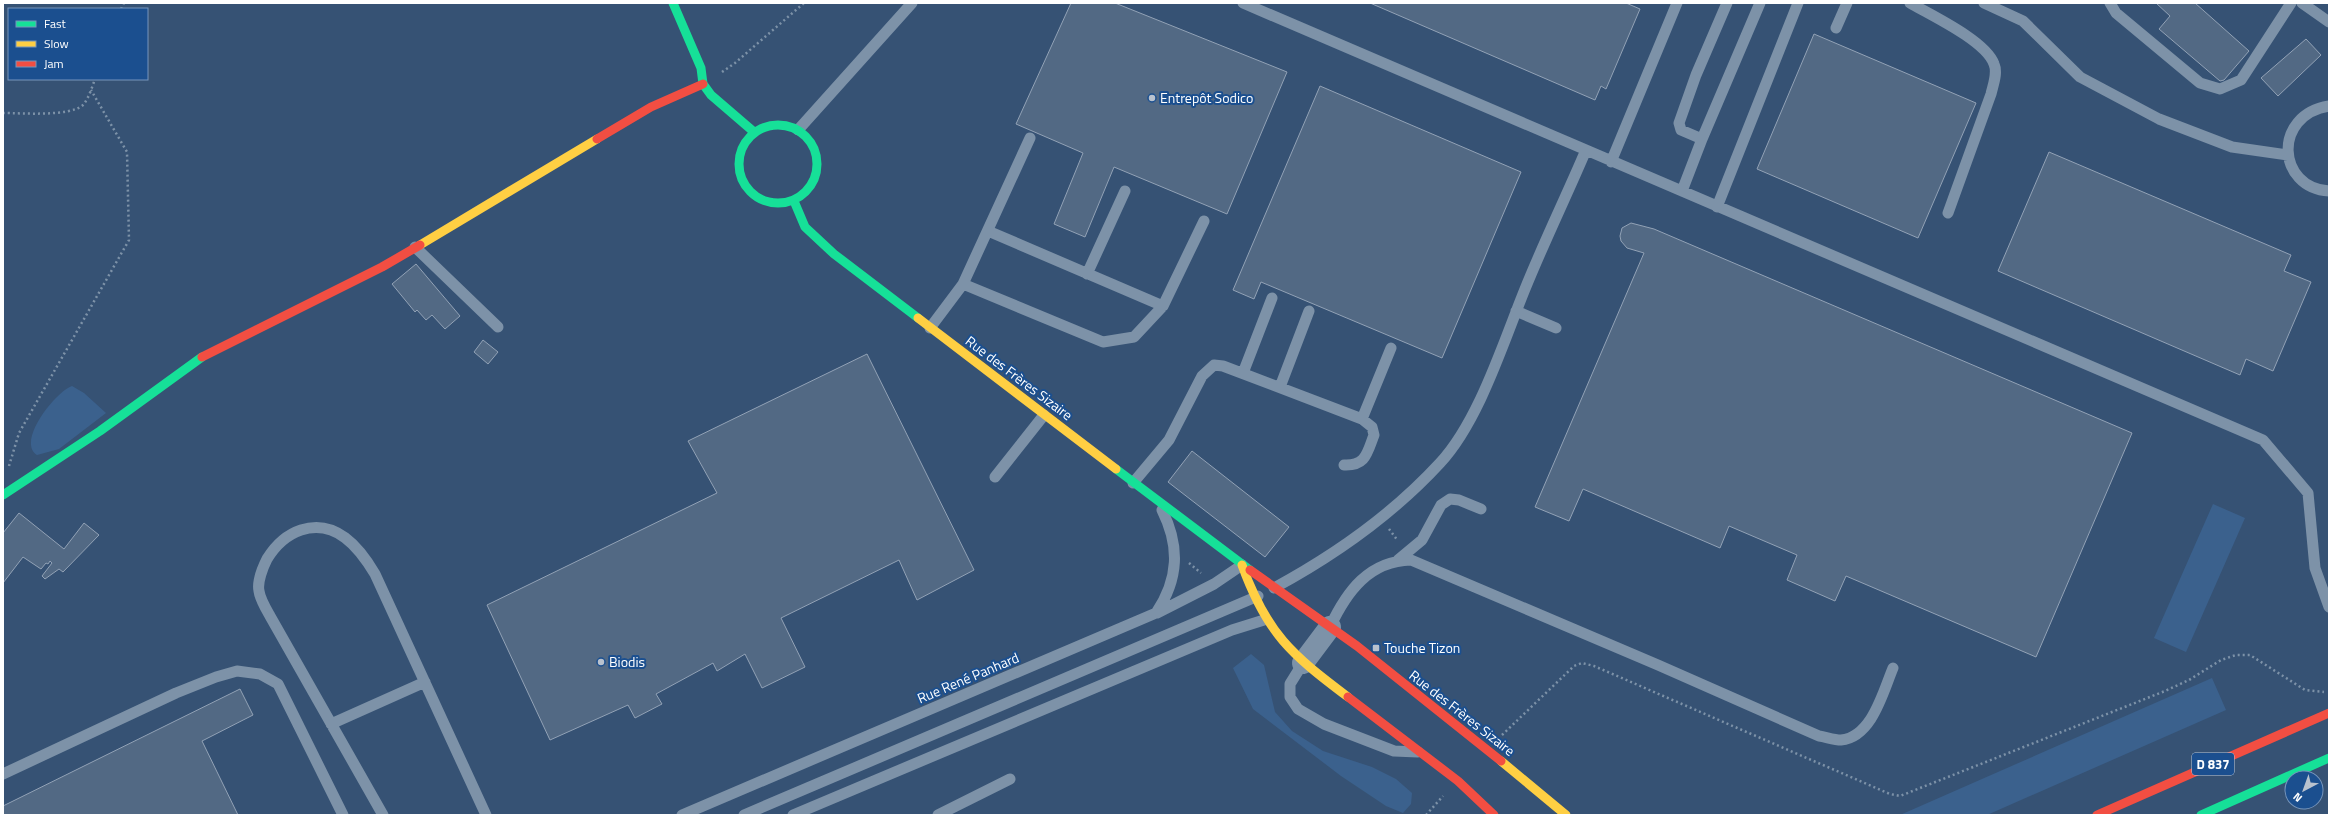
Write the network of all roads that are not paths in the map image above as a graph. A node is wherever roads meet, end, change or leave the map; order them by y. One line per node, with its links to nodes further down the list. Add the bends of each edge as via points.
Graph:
1 (673, 3): 16 (street, via 701,68)
2 (912, 3): 18 (lane)
3 (1243, 3): 22 (lane)
4 (1677, 3): 24 (lane)
5 (1727, 3): 21 (lane, via 1679,122 1681,130)
6 (1760, 3): 21 (lane)
7 (1798, 3): 29 (lane)
8 (1847, 3): 15 (lane)
9 (1910, 3): 30 (lane, via 1968,36 1982,48 1994,64 1995,78 1991,94)
10 (1984, 3): 23 (lane, via 2023,21 2080,77 2159,119 2232,147)
11 (2110, 3): 12 (lane, via 2116,13 2200,83 2220,89 2241,80)
12 (2290, 3)
13 (2302, 3): 14 (lane)
14 (2329, 22)
15 (1836, 28)
16 (703, 84): 19 (street, via 711,95); 33 (street, via 651,107)
17 (2329, 106): 23 (lane, via 2316,108 2304,115 2294,126 2288,140)
18 (798, 130): 19 (street, via 784,125 768,126); 28 (street, via 814,145 818,166 811,187)
19 (754, 132): 28 (street, via 741,151 740,173 751,193 771,203)
20 (1030, 138): 32 (lane)
21 (1702, 139): 26 (lane)
22 (1586, 150): 24 (lane); 39 (lane)
23 (2288, 155): 27 (lane, via 2292,167 2300,178 2310,186)
24 (1611, 162): 26 (lane)
25 (1125, 191): 34 (lane)
26 (1682, 191): 29 (lane)
27 (2329, 191)
28 (794, 201): 41 (street, Rue des Frères Sizaire, via 805,227 834,254)
29 (1717, 207): 58 (lane, via 2263,440 2308,493 2315,568)
30 (1948, 213)
31 (1204, 221): 37 (lane)
32 (988, 231): 34 (lane); 35 (lane)
33 (415, 247): 40 (lane); 51 (street, via 197,359 100,430)
34 (1087, 274): 37 (lane)
35 (963, 284): 37 (lane, via 1103,342 1134,337); 41 (lane)
36 (1272, 298): 44 (lane)
37 (1163, 306)
38 (1310, 311): 45 (lane)
39 (1516, 311): 42 (lane); 56 (lane, via 1480,398 1441,463 1382,518 1334,552)
40 (498, 327)
41 (930, 328): 46 (street, Rue des Frères Sizaire)
42 (1556, 328)
43 (1391, 348): 47 (lane)
44 (1243, 373): 45 (lane); 50 (lane, via 1214,365 1206,371 1187,402 1169,440)
45 (1280, 387): 47 (lane)
46 (1044, 415): 49 (lane); 50 (street, Rue des Frères Sizaire)
47 (1362, 419): 48 (lane, via 1372,427 1374,436 1362,462)
48 (1344, 465)
49 (995, 477)
50 (1133, 483): 52 (street, Rue des Frères Sizaire)
51 (3, 495)
52 (1158, 502): 55 (street, Rue des Frères Sizaire); 59 (lane, via 1170,526 1174,574 1168,595)
53 (1481, 509): 54 (lane, via 1450,499 1442,506 1422,540)
54 (1402, 557): 61 (lane, via 1381,565 1353,588); 63 (lane, via 1430,566 1819,736 1841,740 1859,732 1870,720)
55 (1242, 565): 56 (street, Rue des Frères Sizaire); 57 (street); 59 (lane, Rue René Panhard, via 1214,584)
56 (1276, 587): 57 (lane); 61 (street, Rue des Frères Sizaire)
57 (1254, 598): 60 (street); 76 (lane)
58 (2329, 607)
59 (1156, 613): 75 (lane, Rue René Panhard)
60 (1264, 620): 62 (street, via 1284,646); 71 (lane, via 1232,630)
61 (1330, 627): 62 (street); 80 (street, Rue des Frères Sizaire, via 1528,782)
62 (1303, 663): 67 (street); 67 (lane, via 1290,684 1290,697 1298,709 1324,724 1394,751)
63 (1893, 668)
64 (425, 682): 66 (lane); 66 (lane, via 363,553 333,530 314,526 291,533 274,548 263,568 258,590); 74 (lane)
65 (2329, 713): 81 (street, D 837)
66 (331, 724): 73 (lane)
67 (1422, 752): 79 (street)
68 (2329, 758): 82 (street)
69 (3, 774): 72 (lane, via 176,692 237,671 260,674 278,684)
70 (1010, 779): 78 (lane)
71 (808, 812): 77 (lane)
72 (343, 815)
73 (383, 815)
74 (486, 815)
75 (682, 815)
76 (744, 815)
77 (793, 815)
78 (938, 815)
79 (1494, 815)
80 (1566, 815)
81 (2097, 815)
82 (2201, 815)

